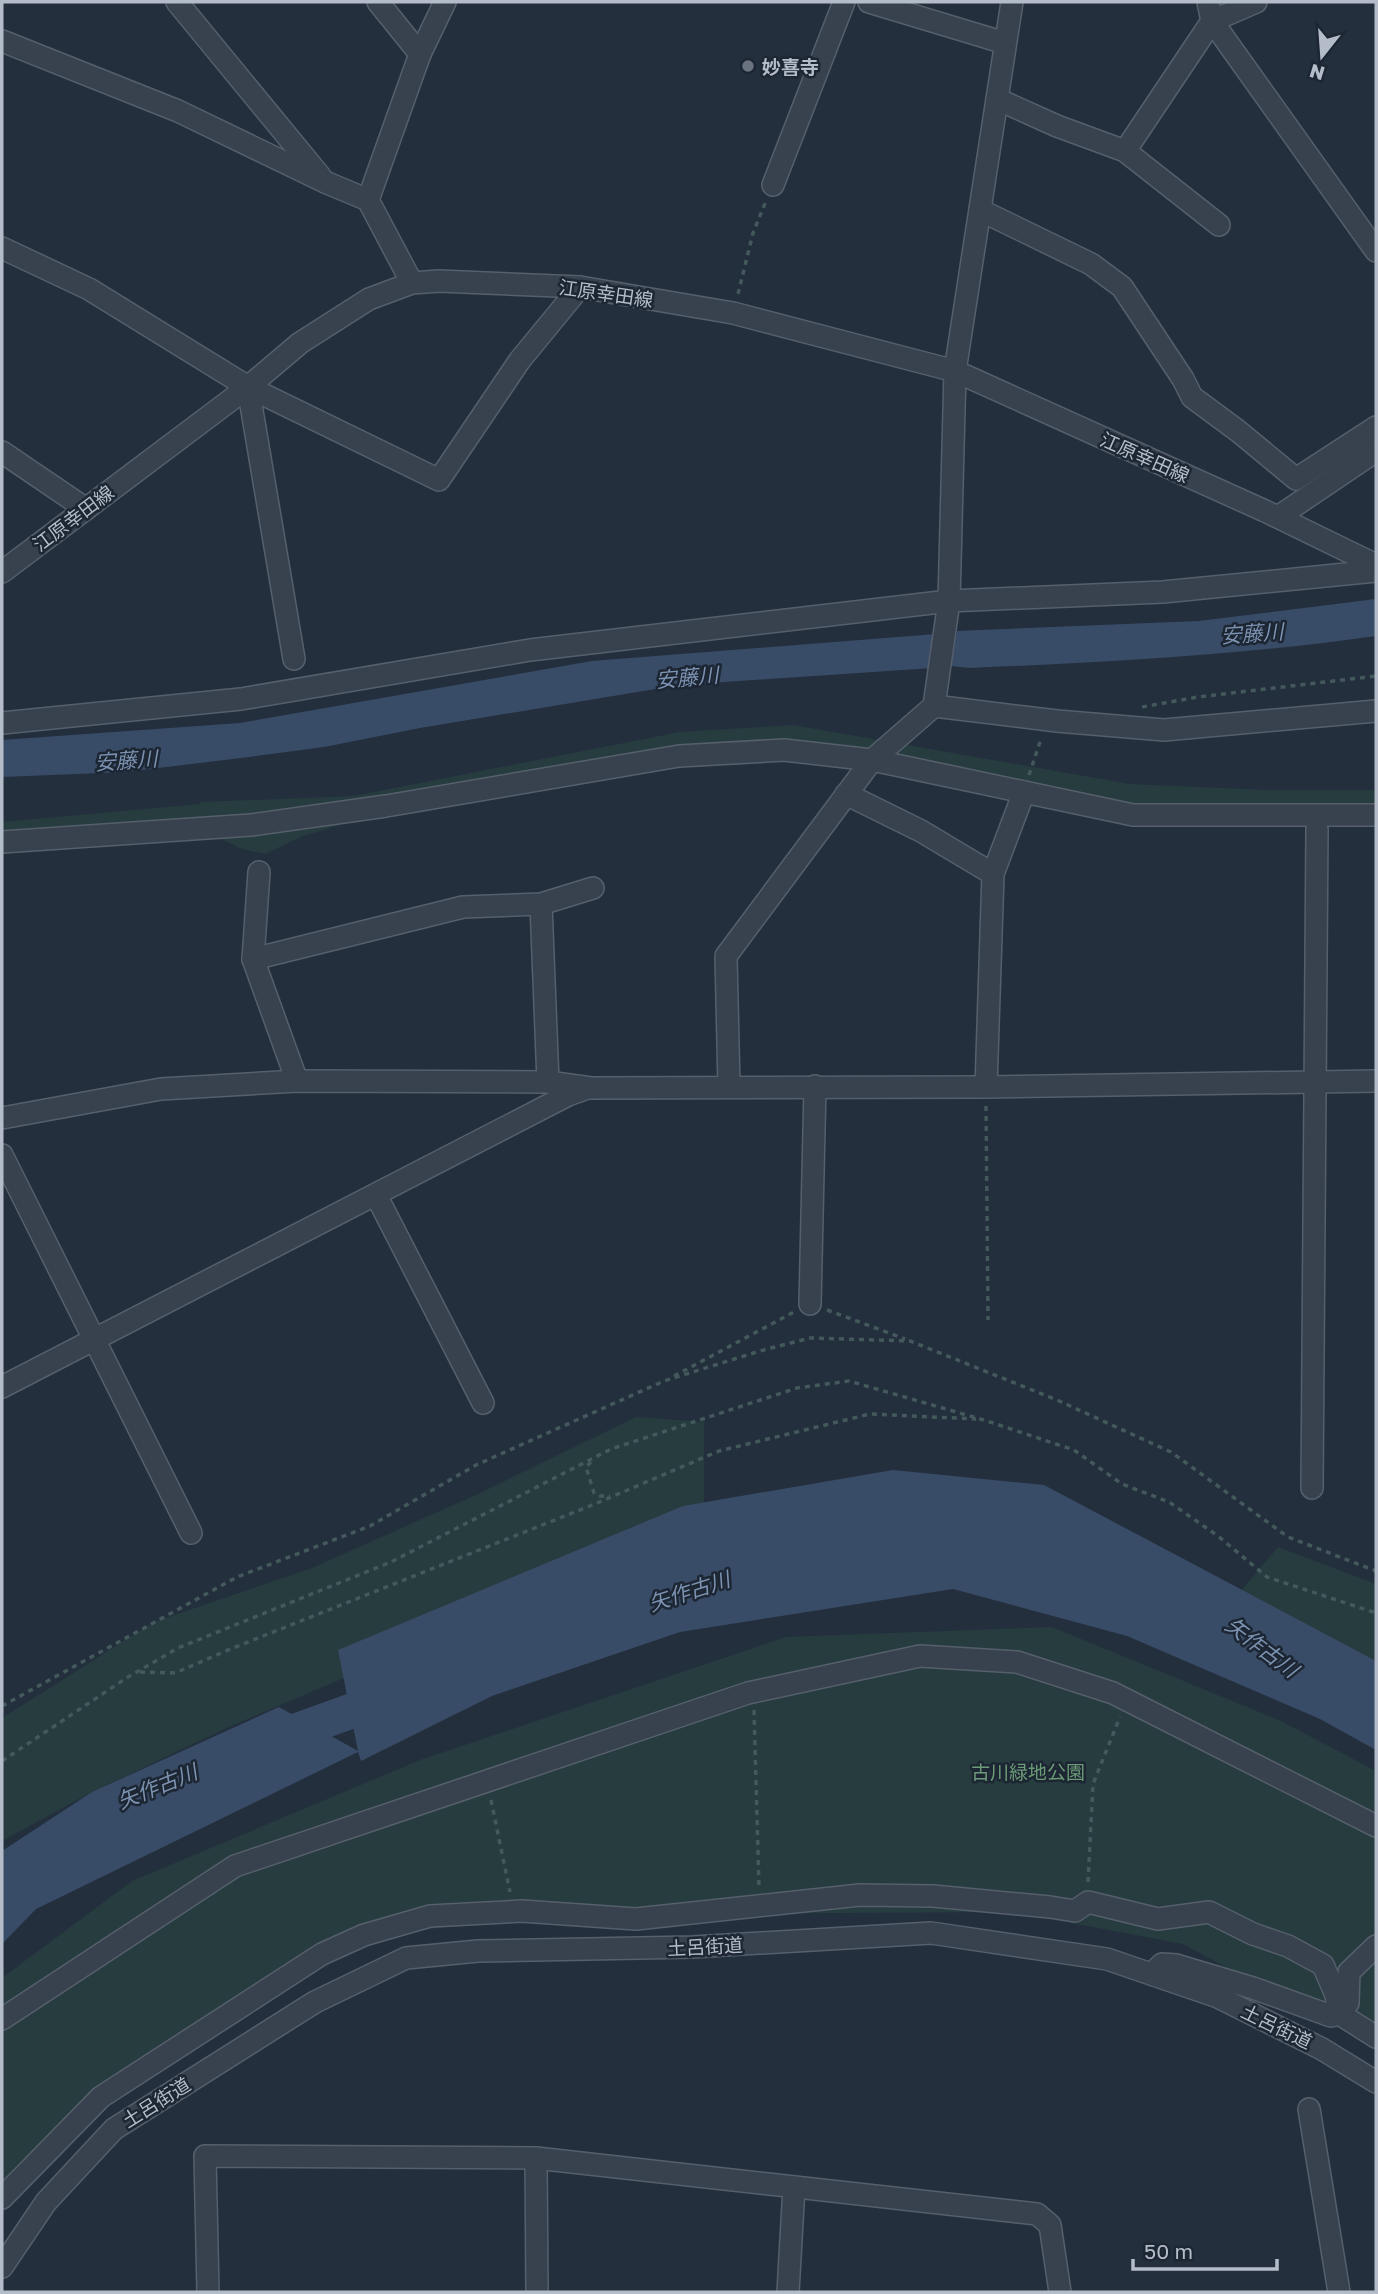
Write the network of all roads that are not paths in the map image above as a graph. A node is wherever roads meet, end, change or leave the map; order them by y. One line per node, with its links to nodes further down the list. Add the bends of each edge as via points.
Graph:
1 (177, 2): 14 (street)
2 (378, 2): 11 (street)
3 (445, 2): 11 (street)
4 (844, 2): 15 (street)
5 (869, 2): 10 (street)
6 (1012, 2): 10 (street)
7 (1255, 2): 8 (street)
8 (1210, 12): 13 (street); 20 (street)
9 (2, 41): 14 (street, via 178,111)
10 (1005, 43): 12 (street)
11 (420, 54): 16 (street)
12 (997, 99): 13 (street); 17 (street)
13 (1125, 151): 18 (street)
14 (325, 182): 16 (street)
15 (773, 185)
16 (368, 200): 21 (street)
17 (980, 210): 23 (street); 25 (street, via 1091,264 1122,287 1192,397 1296,479)
18 (1219, 225)
19 (2, 248): 24 (street, via 89,289)
20 (1376, 251)
21 (412, 283): 22 (street, 江原幸田線); 24 (street, 江原幸田線, via 369,299 300,343)
22 (580, 286): 23 (street, 江原幸田線, via 733,313); 24 (street, via 520,360 439,480)
23 (955, 372): 29 (street, 江原幸田線); 33 (street)
24 (248, 387): 28 (street, 江原幸田線); 34 (street)
25 (1376, 427)
26 (1376, 451): 29 (street)
27 (2, 453): 28 (street)
28 (86, 509): 32 (street, 江原幸田線)
29 (1271, 514): 30 (street, 江原幸田線)
30 (1376, 565)
31 (1376, 571): 33 (street)
32 (2, 572)
33 (948, 612): 35 (street); 37 (street, via 530,650 241,699)
34 (294, 659)
35 (934, 706): 36 (street, via 1164,730); 38 (street)
36 (1376, 711)
37 (2, 723)
38 (872, 760): 39 (street); 40 (street); 43 (street, via 784,750 680,755 251,825)
39 (1024, 792): 41 (street, via 1133,815); 45 (street)
40 (846, 794): 45 (street); 54 (street, via 726,956)
41 (1376, 815)
42 (1318, 829): 52 (street)
43 (2, 842)
44 (259, 872): 48 (street)
45 (993, 874): 55 (street)
46 (593, 888): 47 (street)
47 (541, 904): 48 (street, via 463,907); 51 (street)
48 (253, 959): 49 (street)
49 (298, 1081): 51 (street); 57 (street, via 161,1089)
50 (1376, 1081): 52 (street)
51 (548, 1082): 56 (street)
52 (1315, 1082): 55 (street); 64 (street)
53 (815, 1086): 54 (street); 55 (street); 60 (street)
54 (729, 1087): 56 (street)
55 (986, 1087)
56 (591, 1088): 59 (street, via 568,1095)
57 (2, 1118)
58 (2, 1154): 61 (street)
59 (376, 1195): 61 (street); 63 (street)
60 (810, 1304)
61 (96, 1340): 62 (street); 65 (street)
62 (2, 1387)
63 (483, 1404)
64 (1312, 1488)
65 (191, 1533)
66 (1376, 1826): 70 (street, via 1113,1693 1017,1662 920,1656 754,1692 235,1866)
67 (1376, 1947): 69 (street, via 1349,1972 1348,2003)
68 (1154, 1975): 69 (street, via 1162,1964 1176,1965 1331,2016); 72 (street, 土呂街道, via 1218,1997); 77 (street, 土呂街道, via 1107,1959 931,1933 693,1947 478,1951 406,1958 315,2002 114,2129 46,2202)
69 (1338, 2013): 71 (street); 76 (street, via 1336,1994 1323,1965 1209,1912 1158,1919 1088,1902 1075,1911 933,1896 860,1895 636,1919 514,1911 430,1916 364,1935 322,1954 101,2097)
70 (2, 2019)
71 (1376, 2037)
72 (1376, 2082)
73 (1309, 2109): 82 (street)
74 (536, 2158): 75 (street); 78 (street, via 205,2156); 79 (street)
75 (794, 2187): 80 (street); 81 (street, via 1037,2214 1050,2225)
76 (2, 2197)
77 (2, 2267)
78 (208, 2292)
79 (537, 2292)
80 (788, 2292)
81 (1060, 2292)
82 (1339, 2292)

